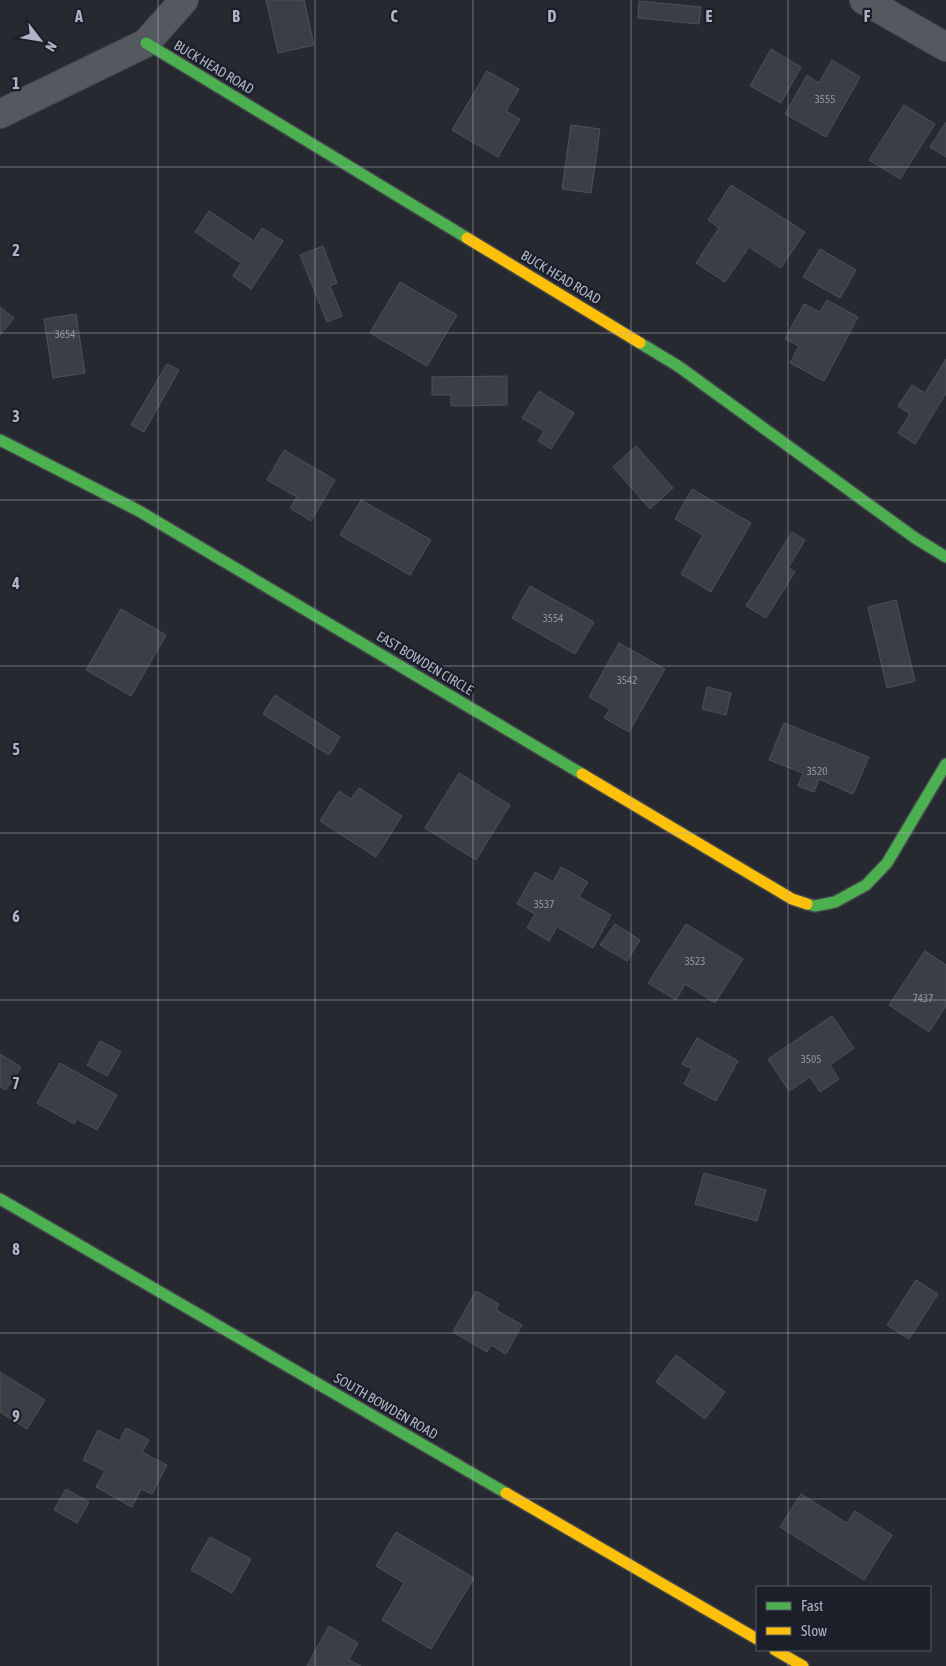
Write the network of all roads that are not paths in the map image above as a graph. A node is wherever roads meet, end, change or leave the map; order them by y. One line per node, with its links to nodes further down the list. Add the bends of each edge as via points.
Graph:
1 (184, 0): 3 (street)
2 (864, 0): 4 (street)
3 (146, 43): 5 (street); 7 (street, BUCK HEAD ROAD, via 678,366 915,538)
4 (946, 47)
5 (0, 114)
6 (0, 440): 8 (street, EAST BOWDEN CIRCLE, via 139,511 792,899 815,906 834,902 866,885 887,863)
7 (946, 557)
8 (946, 764)
9 (0, 1200): 10 (street, SOUTH BOWDEN ROAD)
10 (756, 1638)
11 (777, 1651): 12 (street)
12 (803, 1666)

